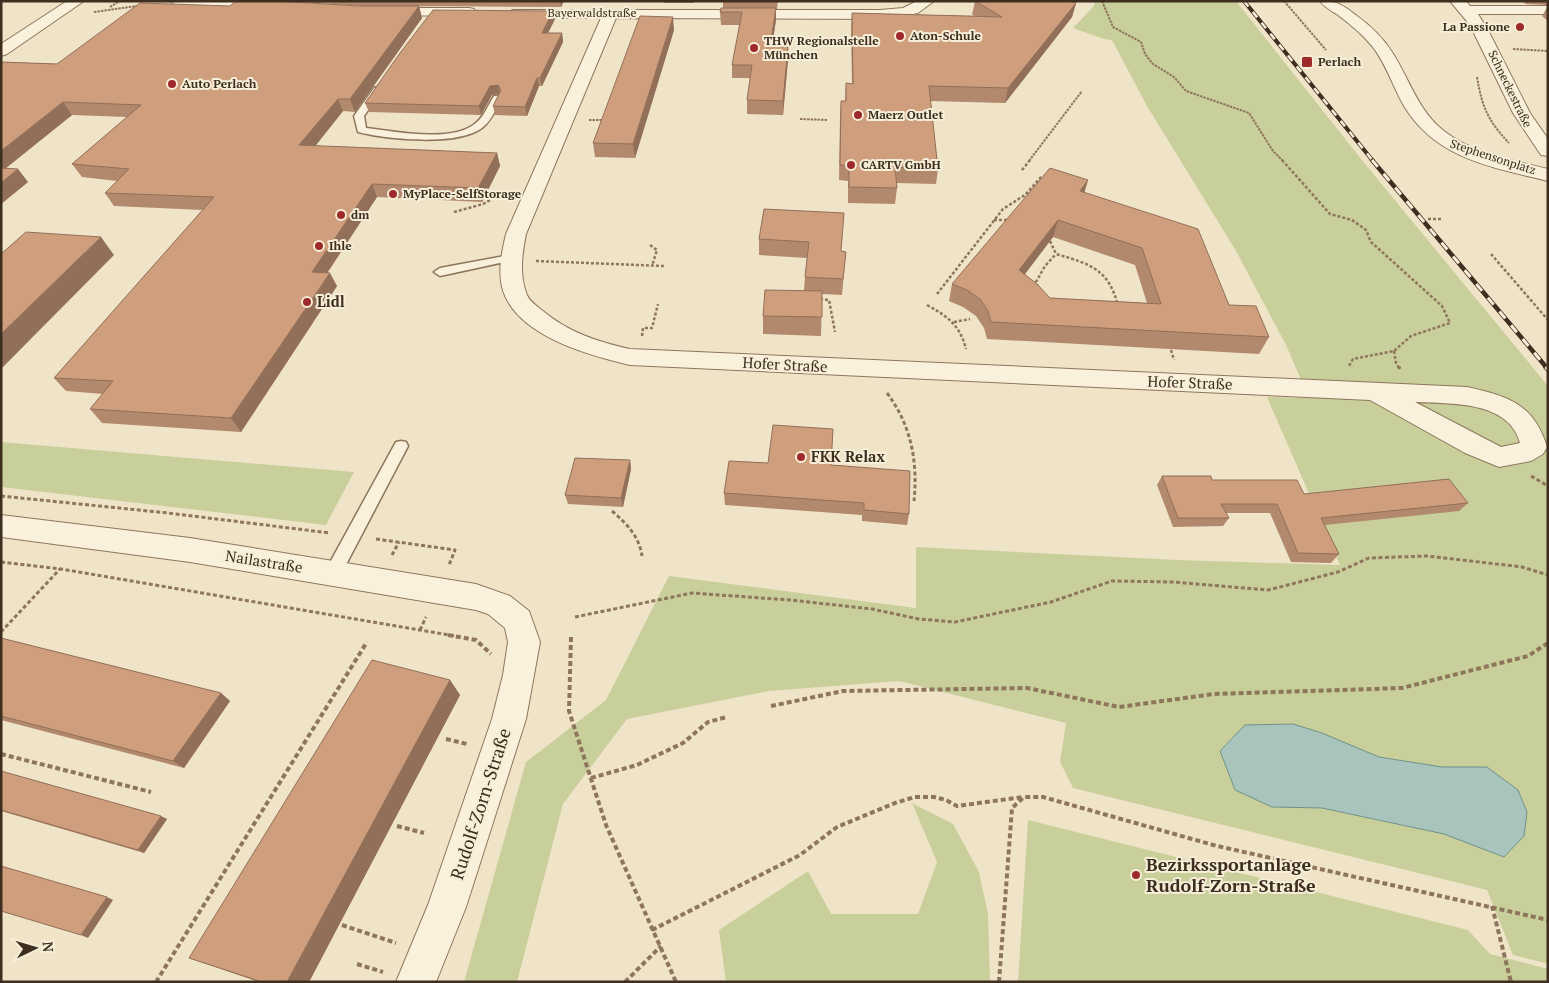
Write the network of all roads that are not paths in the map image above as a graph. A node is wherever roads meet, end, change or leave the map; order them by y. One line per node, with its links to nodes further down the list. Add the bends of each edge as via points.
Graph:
1 (77, 1): 12 (street)
2 (176, 1): 6 (street)
3 (1327, 1): 16 (street, Stephensonplatz, via 1368,32 1388,60 1415,111 1448,143)
4 (922, 5): 11 (street, Bayerwaldstraße, via 896,14 863,15)
5 (1462, 5): 7 (street); 15 (street, Schneckestraße, via 1480,26 1517,107 1532,133)
6 (287, 8)
7 (1548, 10)
8 (363, 12): 9 (street, via 431,16)
9 (485, 12)
10 (504, 12): 11 (street, Bayerwaldstraße)
11 (611, 14): 17 (street, Hofer Straße, via 516,234)
12 (1, 51)
13 (381, 84): 14 (lane, via 359,116 362,130 412,135 466,134 479,126)
14 (497, 98)
15 (1548, 151)
16 (1548, 175)
17 (510, 258): 18 (lane); 19 (street, Hofer Straße, via 512,281 519,302 544,326 592,349 630,357)
18 (440, 272)
19 (1377, 393): 19 (street, Hofer Straße, via 1499,457 1522,454 1534,447 1528,429 1512,411 1489,401 1467,396)
20 (401, 446): 22 (lane)
21 (1, 526): 22 (street, Nailastraße, via 190,550)
22 (333, 573): 23 (street, Nailastraße, via 476,597 499,605)
23 (518, 621): 24 (street, Rudolf-Zorn-Straße, via 524,642 509,719 447,907)
24 (402, 978)

